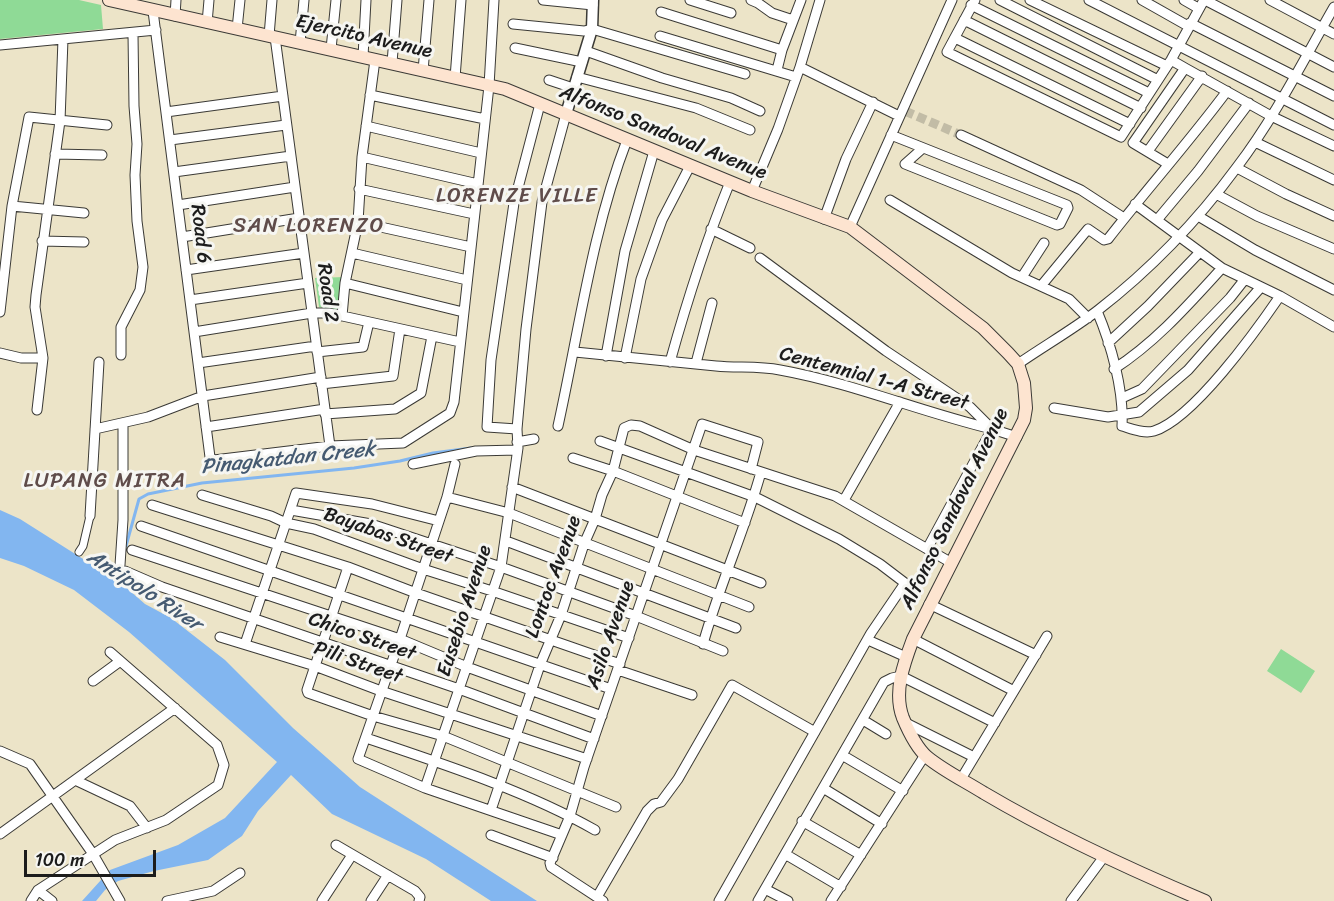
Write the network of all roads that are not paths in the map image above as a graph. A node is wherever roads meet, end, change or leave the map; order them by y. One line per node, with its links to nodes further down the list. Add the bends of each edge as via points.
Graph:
1 (109, 0): 28 (main road, Ejercito Avenue)
2 (176, 0): 33 (street)
3 (209, 0): 36 (street)
4 (240, 0): 40 (street)
5 (272, 0): 45 (street, Road 2)
6 (304, 0): 49 (street)
7 (336, 0): 53 (street)
8 (366, 0): 57 (street)
9 (397, 0): 59 (street)
10 (429, 0): 65 (street)
11 (461, 0): 71 (street)
12 (494, 0): 74 (street)
13 (543, 0): 26 (street)
14 (690, 0): 32 (street)
15 (751, 0): 34 (street)
16 (801, 0): 34 (street)
17 (820, 0): 61 (street)
18 (952, 0): 89 (street)
19 (1000, 0): 73 (street)
20 (1030, 0): 60 (street)
21 (1089, 0): 51 (street)
22 (1142, 0): 38 (street)
23 (1184, 0): 30 (street)
24 (1205, 0): 30 (street); 56 (street)
25 (1270, 0): 39 (street)
26 (593, 2): 41 (street)
27 (973, 3): 35 (street); 78 (street)
28 (147, 7): 33 (main road, Ejercito Avenue); 42 (street, Road 6)
29 (1334, 7): 39 (street)
30 (1198, 8): 38 (street)
31 (661, 12): 54 (street)
32 (731, 13)
33 (175, 16): 36 (main road, Ejercito Avenue)
34 (793, 20): 54 (street)
35 (964, 20): 47 (street); 86 (street)
36 (207, 23): 40 (main road, Ejercito Avenue)
37 (513, 24): 41 (street)
38 (1189, 24): 51 (street); 68 (street)
39 (1322, 28): 44 (street); 56 (street)
40 (237, 29): 45 (main road, Ejercito Avenue)
41 (591, 29): 55 (street); 66 (street)
42 (156, 30): 43 (street); 88 (street, Road 6)
43 (133, 34): 48 (street); 182 (street, via 135,175 143,267 140,290 121,327)
44 (1334, 34)
45 (272, 36): 49 (main road, Ejercito Avenue); 80 (street, Road 2)
46 (660, 36): 64 (street)
47 (955, 38): 95 (street); 95 (street, via 947,52 1121,137)
48 (63, 39): 50 (street); 93 (street)
49 (300, 43): 53 (main road, Ejercito Avenue)
50 (0, 45)
51 (1178, 46): 60 (street); 82 (street)
52 (515, 48): 58 (street)
53 (331, 49): 57 (main road, Ejercito Avenue)
54 (782, 50): 64 (street)
55 (586, 51): 58 (street); 87 (street)
56 (1307, 54): 62 (street); 68 (street)
57 (369, 59): 59 (main road, Ejercito Avenue); 79 (street)
58 (582, 62): 69 (street)
59 (392, 63): 65 (main road, Ejercito Avenue)
60 (1169, 63): 63 (street); 73 (street)
61 (800, 67): 70 (street); 83 (street)
62 (1334, 67)
63 (1185, 68): 67 (street); 108 (street, via 1133,143)
64 (777, 70): 70 (street)
65 (423, 71): 71 (main road, Ejercito Avenue)
66 (745, 74)
67 (1202, 76): 77 (street); 108 (street)
68 (1294, 76): 81 (street); 82 (street)
69 (577, 77): 75 (street); 99 (street, via 696,108)
70 (796, 77): 123 (street)
71 (455, 78): 74 (main road, Ejercito Avenue)
72 (549, 80): 75 (street)
73 (1158, 80): 78 (street)
74 (489, 86): 76 (main road, Ejercito Avenue); 92 (street)
75 (573, 88): 90 (street)
76 (506, 89): 85 (main road, Alfonso Sandoval Avenue)
77 (1227, 91): 84 (street); 114 (street)
78 (1149, 93): 86 (street)
79 (370, 95): 92 (street); 98 (street)
80 (283, 96): 88 (street); 94 (street, Road 2)
81 (1334, 96)
82 (1282, 99): 91 (street); 97 (street)
83 (873, 102): 89 (street); 136 (street, via 846,159)
84 (1249, 103): 91 (street); 137 (street)
85 (540, 104): 90 (main road, Alfonso Sandoval Avenue); 204 (street, via 514,202 491,360 487,427)
86 (1141, 108): 95 (street)
87 (760, 111)
88 (166, 112): 102 (street, Road 6)
89 (902, 112): 100 (street)
90 (566, 114): 103 (main road, Alfonso Sandoval Avenue); 204 (street, Eusebio Avenue, via 542,202)
91 (1271, 116): 104 (street); 105 (street)
92 (485, 119): 109 (street)
93 (60, 121): 96 (street); 110 (street); 128 (street, via 29,117)
94 (286, 124): 102 (street); 112 (street, Road 2)
95 (1130, 124)
96 (107, 125)
97 (1334, 125)
98 (366, 126): 109 (street); 113 (street)
99 (750, 130)
100 (891, 135): 106 (street); 139 (street)
101 (961, 135): 135 (street, via 1081,190)
102 (170, 140): 117 (street, Road 6)
103 (627, 140): 107 (main road, Alfonso Sandoval Avenue); 180 (street, via 600,232)
104 (1255, 142): 116 (street); 118 (street)
105 (1334, 146)
106 (923, 148): 106 (street, via 1067,205 1068,208 1057,225 905,164)
107 (654, 151): 115 (main road, Alfonso Sandoval Avenue); 183 (street, via 625,251)
108 (1148, 151): 114 (street)
109 (481, 153): 120 (street)
110 (55, 154): 111 (street); 129 (street)
111 (102, 155)
112 (291, 156): 117 (street); 121 (street, Road 2)
113 (362, 157): 120 (street); 122 (street)
114 (1167, 164): 126 (street)
115 (690, 166): 119 (main road, Alfonso Sandoval Avenue); 185 (street, via 662,220 641,279)
116 (1237, 168): 124 (street); 133 (street)
117 (174, 172): 127 (street, Road 6)
118 (1334, 180)
119 (730, 182): 123 (main road, Alfonso Sandoval Avenue); 140 (street)
120 (478, 184): 131 (street)
121 (295, 188): 127 (street); 134 (street, Road 2)
122 (359, 189): 131 (street); 138 (street)
123 (752, 191): 136 (main road, Alfonso Sandoval Avenue)
124 (1216, 194): 132 (street); 148 (street)
125 (890, 200): 155 (street)
126 (1135, 204): 135 (street); 137 (street)
127 (178, 205): 142 (street, Road 6)
128 (12, 207): 129 (street); 167 (street)
129 (46, 211): 130 (street); 143 (street)
130 (84, 213)
131 (474, 214): 146 (street)
132 (1198, 216): 141 (street); 162 (street)
133 (1334, 216)
134 (299, 218): 142 (street); 150 (street, Road 2)
135 (1124, 218): 160 (street, via 1108,239 1088,229)
136 (825, 219): 139 (main road, Alfonso Sandoval Avenue)
137 (1157, 220): 141 (street)
138 (358, 222): 146 (street); 151 (street)
139 (850, 227): 190 (main road, Alfonso Sandoval Avenue, via 983,328)
140 (711, 229): 147 (street); 187 (street)
141 (1179, 236): 149 (street); 166 (street)
142 (182, 237): 154 (street, Road 6)
143 (42, 241): 144 (street); 184 (street, via 35,307)
144 (84, 242)
145 (1044, 243): 155 (street)
146 (471, 247): 157 (street)
147 (750, 248)
148 (1334, 249)
149 (1200, 252): 153 (street); 178 (street)
150 (304, 253): 154 (street); 158 (street, Road 2)
151 (352, 253): 157 (street); 159 (street)
152 (760, 258): 205 (street, via 970,407)
153 (1222, 268): 156 (street); 191 (street, via 1144,348)
154 (186, 270): 164 (street, Road 6)
155 (1022, 277): 160 (street)
156 (1245, 279): 161 (street); 194 (street, via 1142,389)
157 (467, 280): 168 (street)
158 (308, 283): 164 (street); 169 (street, Road 2)
159 (345, 283): 168 (street); 170 (street)
160 (1041, 286): 171 (street, via 1069,299)
161 (1261, 287): 163 (street); 199 (street, via 1188,370 1139,412)
162 (1334, 290)
163 (1280, 296): 173 (street); 199 (street, via 1248,342 1196,399 1164,427 1151,432 1122,426)
164 (190, 300): 175 (street, Road 6)
165 (712, 303): 189 (street)
166 (1097, 311): 171 (street); 178 (street)
167 (0, 312)
168 (464, 312): 177 (street)
169 (312, 313): 170 (street); 175 (street); 179 (street, Road 2)
170 (342, 316): 172 (street)
171 (1088, 318): 190 (street)
172 (369, 322): 174 (street); 179 (street, via 363,347)
173 (1333, 324)
174 (400, 329): 176 (street); 192 (street, via 393,376)
175 (194, 332): 188 (street, Road 6)
176 (432, 336): 177 (street); 198 (street, via 421,393 395,409)
177 (460, 342): 210 (street, via 450,413 403,443)
178 (1108, 344): 191 (street)
179 (317, 349): 188 (street); 192 (street, Road 2)
180 (575, 352): 183 (street, Centennial 1-A Street); 201 (street)
181 (0, 353): 184 (street)
182 (122, 355)
183 (606, 356): 185 (street, Centennial 1-A Street)
184 (43, 358): 197 (street)
185 (625, 358): 187 (street, Centennial 1-A Street)
186 (99, 362): 203 (street)
187 (670, 362): 189 (street, Centennial 1-A Street)
188 (198, 363): 193 (street, Road 6)
189 (696, 363): 195 (street, Centennial 1-A Street, via 778,370)
190 (1018, 364): 206 (main road, Alfonso Sandoval Avenue, via 1026,408)
191 (1114, 369): 194 (street)
192 (321, 380): 193 (street); 198 (street, Road 2)
193 (203, 396): 200 (street, via 171,410); 202 (street, Road 6)
194 (1122, 398): 199 (street)
195 (900, 402): 205 (street, Centennial 1-A Street); 225 (street)
196 (1054, 408): 199 (street, via 1108,417)
197 (37, 410)
198 (325, 411): 202 (street); 210 (street, Road 2)
199 (1123, 415)
200 (123, 423): 203 (street); 267 (street, Chico Street, via 122,568 162,587)
201 (558, 426)
202 (207, 427): 210 (street, Road 6, via 210,457 214,460)
203 (95, 429): 229 (street)
204 (517, 429): 209 (street, Eusebio Avenue)
205 (992, 429): 206 (street, Centennial 1-A Street); 240 (street)
206 (1017, 437): 243 (main road, Alfonso Sandoval Avenue)
207 (534, 439): 209 (street)
208 (600, 441): 211 (street)
209 (517, 444): 214 (street); 220 (street, Eusebio Avenue)
210 (330, 446)
211 (620, 449): 212 (street, Lontoc Avenue, via 624,428 631,425); 217 (street, Lontoc Avenue); 218 (street)
212 (694, 450): 216 (street); 216 (street, Asilo Avenue, via 703,424 758,442); 218 (street, Asilo Avenue)
213 (573, 458): 217 (street)
214 (413, 464)
215 (455, 464): 222 (street)
216 (751, 468): 219 (street)
217 (613, 471): 224 (street); 230 (street, Lontoc Avenue)
218 (686, 472): 223 (street); 224 (street, Asilo Avenue)
219 (761, 472): 223 (street); 225 (street)
220 (512, 487): 228 (street, Eusebio Avenue); 230 (street)
221 (202, 495): 232 (street, Bayabas Street)
222 (447, 497): 228 (street); 231 (street)
223 (755, 497): 233 (street); 275 (street, via 839,539 905,582)
224 (677, 498): 233 (street); 238 (street, Asilo Avenue)
225 (844, 500): 240 (street)
226 (152, 505): 239 (street)
227 (291, 510): 231 (street, via 297,492); 232 (street); 236 (street, via 371,524)
228 (509, 513): 235 (street, Eusebio Avenue); 237 (street)
229 (90, 516): 242 (street)
230 (595, 519): 237 (street, Lontoc Avenue); 238 (street)
231 (440, 520): 236 (street)
232 (286, 523): 239 (street); 247 (street, Bayabas Street)
233 (745, 523): 250 (street)
234 (141, 526): 249 (street)
235 (506, 541): 245 (street, Eusebio Avenue); 246 (street)
236 (431, 543): 245 (street); 247 (street)
237 (584, 544): 246 (street, Lontoc Avenue); 248 (street)
238 (661, 544): 248 (street, Asilo Avenue); 250 (street)
239 (279, 546): 244 (street); 249 (street)
240 (927, 549): 243 (street)
241 (132, 550): 255 (street)
242 (79, 552)
243 (950, 562): 259 (main road, Alfonso Sandoval Avenue)
244 (348, 567): 254 (street); 256 (street)
245 (501, 567): 252 (street, Eusebio Avenue); 253 (street)
246 (575, 567): 253 (street, Lontoc Avenue); 257 (street)
247 (423, 569): 252 (street, Bayabas Street); 254 (street)
248 (653, 569): 257 (street, Asilo Avenue); 258 (street)
249 (271, 570): 255 (street); 256 (street)
250 (727, 571): 251 (street); 258 (street)
251 (761, 583)
252 (492, 591): 261 (street, Bayabas Street); 262 (street, Eusebio Avenue)
253 (568, 591): 261 (street, Lontoc Avenue); 263 (street)
254 (416, 593): 262 (street); 265 (street)
255 (262, 594): 264 (street); 267 (street)
256 (338, 594): 264 (street); 265 (street)
257 (644, 594): 263 (street, Asilo Avenue); 266 (street)
258 (719, 596): 260 (street); 266 (street)
259 (930, 604): 273 (main road, Alfonso Sandoval Avenue); 282 (street)
260 (749, 607)
261 (561, 615): 271 (street, Bayabas Street); 274 (street, Lontoc Avenue)
262 (484, 616): 274 (street); 277 (street, Eusebio Avenue)
263 (636, 616): 271 (street, Asilo Avenue); 279 (street)
264 (331, 617): 272 (street); 276 (street)
265 (407, 618): 272 (street); 277 (street)
266 (710, 618): 268 (street); 279 (street)
267 (253, 619): 276 (street, Chico Street); 278 (street)
268 (736, 628)
269 (1047, 636): 282 (street)
270 (220, 637): 278 (street, Pili Street)
271 (629, 638): 289 (street, Asilo Avenue)
272 (400, 639): 286 (street); 288 (street)
273 (913, 639): 283 (main road, Alfonso Sandoval Avenue); 296 (street)
274 (550, 640): 285 (street, Lontoc Avenue); 289 (street)
275 (868, 640): 283 (street); 306 (street)
276 (323, 642): 286 (street, Chico Street); 287 (street)
277 (475, 643): 285 (street); 288 (street, Eusebio Avenue)
278 (245, 644): 287 (street, Pili Street)
279 (703, 644): 280 (street)
280 (723, 651)
281 (110, 652): 284 (street)
282 (1036, 656): 296 (street)
283 (906, 657): 290 (main road, Alfonso Sandoval Avenue)
284 (119, 662): 291 (street); 298 (street)
285 (540, 664): 293 (street, Lontoc Avenue); 294 (street)
286 (391, 665): 292 (street, Chico Street); 295 (street)
287 (315, 666): 295 (street, Pili Street); 301 (street, via 308,693)
288 (467, 667): 292 (street, Eusebio Avenue); 293 (street)
289 (619, 667): 294 (street, Asilo Avenue); 297 (street)
290 (901, 676): 303 (street, via 884,682); 304 (main road, Alfonso Sandoval Avenue, via 898,699); 305 (street)
291 (93, 681)
292 (459, 689): 299 (street, Eusebio Avenue); 300 (street, Chico Street)
293 (532, 689): 300 (street, Lontoc Avenue); 302 (street)
294 (611, 689): 302 (street, Asilo Avenue)
295 (381, 691): 299 (street, Pili Street); 301 (street)
296 (1014, 691): 305 (street)
297 (692, 695)
298 (175, 708): 320 (street); 332 (street, via 217,745 223,757 223,774 218,785)
299 (451, 713): 308 (street, Pili Street); 309 (street, Eusebio Avenue)
300 (525, 713): 308 (street, Lontoc Avenue); 311 (street, Chico Street)
301 (374, 716): 309 (street); 310 (street)
302 (602, 716): 311 (street, Asilo Avenue)
303 (862, 720): 307 (street); 313 (street)
304 (906, 723): 314 (main road, Alfonso Sandoval Avenue); 315 (street)
305 (995, 723): 315 (street)
306 (815, 732): 349 (street, via 732,685 678,779 660,802 647,811); 357 (street)
307 (886, 734)
308 (517, 735): 316 (street, Pili Street); 318 (street, Lontoc Avenue)
309 (443, 736): 317 (street, Eusebio Avenue); 318 (street)
310 (366, 738): 317 (street); 322 (street, via 359,760)
311 (594, 739): 316 (street, Asilo Avenue)
312 (0, 751): 326 (street, via 30,764)
313 (842, 755): 323 (street); 324 (street)
314 (925, 755): 319 (main road, Alfonso Sandoval Avenue); 324 (street)
315 (974, 757): 319 (street)
316 (587, 759): 325 (street, Asilo Avenue)
317 (434, 762): 321 (street); 322 (street, Eusebio Avenue)
318 (507, 762): 321 (street, Lontoc Avenue); 325 (street)
319 (961, 779): 343 (main road, Alfonso Sandoval Avenue)
320 (75, 780): 326 (street); 332 (street, via 130,806)
321 (498, 786): 328 (street, Lontoc Avenue); 329 (street)
322 (425, 788): 328 (street)
323 (823, 788): 330 (street); 331 (street)
324 (903, 791): 331 (street)
325 (577, 792): 327 (street); 329 (street, Asilo Avenue)
326 (51, 796): 334 (street); 338 (street)
327 (616, 807)
328 (491, 810): 335 (street)
329 (570, 816): 333 (street); 335 (street, Asilo Avenue)
330 (802, 821): 339 (street); 341 (street)
331 (882, 824): 341 (street)
332 (147, 828): 338 (street, via 115,840)
333 (595, 830)
334 (0, 834)
335 (562, 835): 342 (street, Asilo Avenue)
336 (491, 836): 342 (street)
337 (336, 845): 340 (street)
338 (93, 854): 348 (street); 352 (street)
339 (785, 854): 346 (street); 347 (street)
340 (352, 855): 345 (street); 354 (street)
341 (861, 855): 346 (street)
342 (553, 858): 349 (street, via 551,867)
343 (1103, 858): 361 (street); 362 (main road, Alfonso Sandoval Avenue)
344 (240, 873): 353 (street, via 213,891)
345 (388, 875): 355 (street); 356 (street, via 415,891)
346 (841, 886): 360 (street)
347 (765, 889): 358 (street); 359 (street)
348 (38, 890): 350 (street); 351 (street)
349 (600, 899)
350 (31, 901)
351 (52, 901)
352 (120, 901)
353 (167, 901)
354 (322, 901)
355 (371, 901)
356 (419, 901)
357 (719, 901)
358 (758, 901)
359 (788, 901)
360 (831, 901)
361 (1071, 901)
362 (1204, 901)

